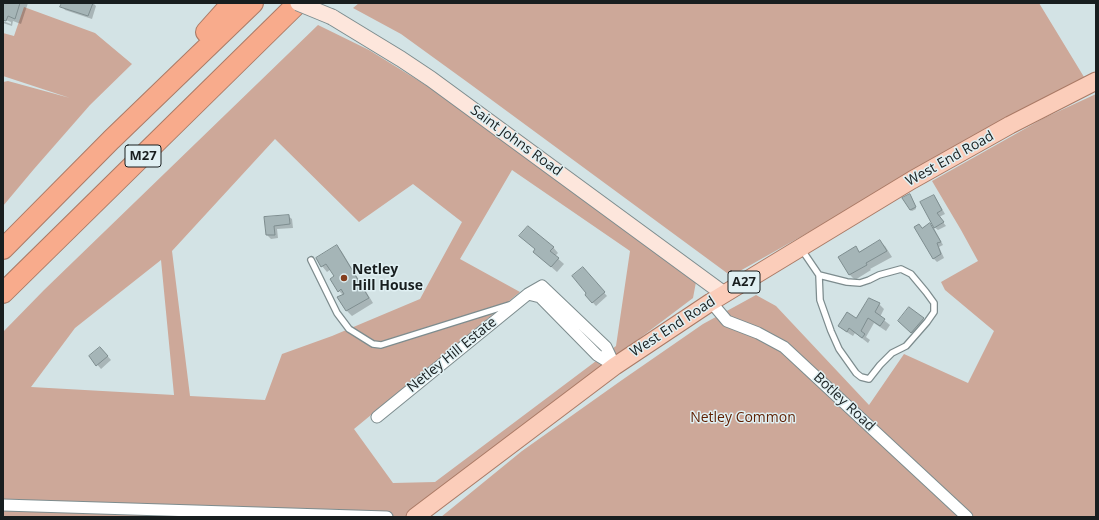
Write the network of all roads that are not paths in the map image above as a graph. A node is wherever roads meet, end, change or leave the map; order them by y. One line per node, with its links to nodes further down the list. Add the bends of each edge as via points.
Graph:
1 (232, 3): 7 (highway, M27)
2 (253, 3): 7 (highway, M27)
3 (298, 3): 6 (highway, M27); 13 (main road, Saint Johns Road, bridge, via 332,17 431,79)
4 (312, 3): 6 (highway, M27)
5 (1096, 81): 8 (main road, West End Road / A27, via 1010,125 912,180)
6 (178, 122): 12 (highway, M27)
7 (111, 140): 9 (highway, M27)
8 (801, 248): 11 (lane); 13 (main road, West End Road / A27)
9 (3, 249)
10 (311, 260): 14 (lane, via 337,313 349,329 373,344 381,345)
11 (819, 275): 11 (lane, via 860,283 901,269 911,274 934,303 934,312 906,346 892,353 869,379 861,377 839,349 831,331 820,300)
12 (3, 293)
13 (718, 298): 15 (main road, West End Road / A27); 20 (street, Botley Road, via 727,321 784,347)
14 (517, 303): 15 (street, Netley Hill Estate, via 528,294 540,297 597,355); 16 (street, Netley Hill Estate)
15 (615, 366): 19 (main road, West End Road / A27)
16 (377, 417)
17 (3, 505): 18 (street)
18 (387, 517)
19 (414, 517)
20 (967, 517)

